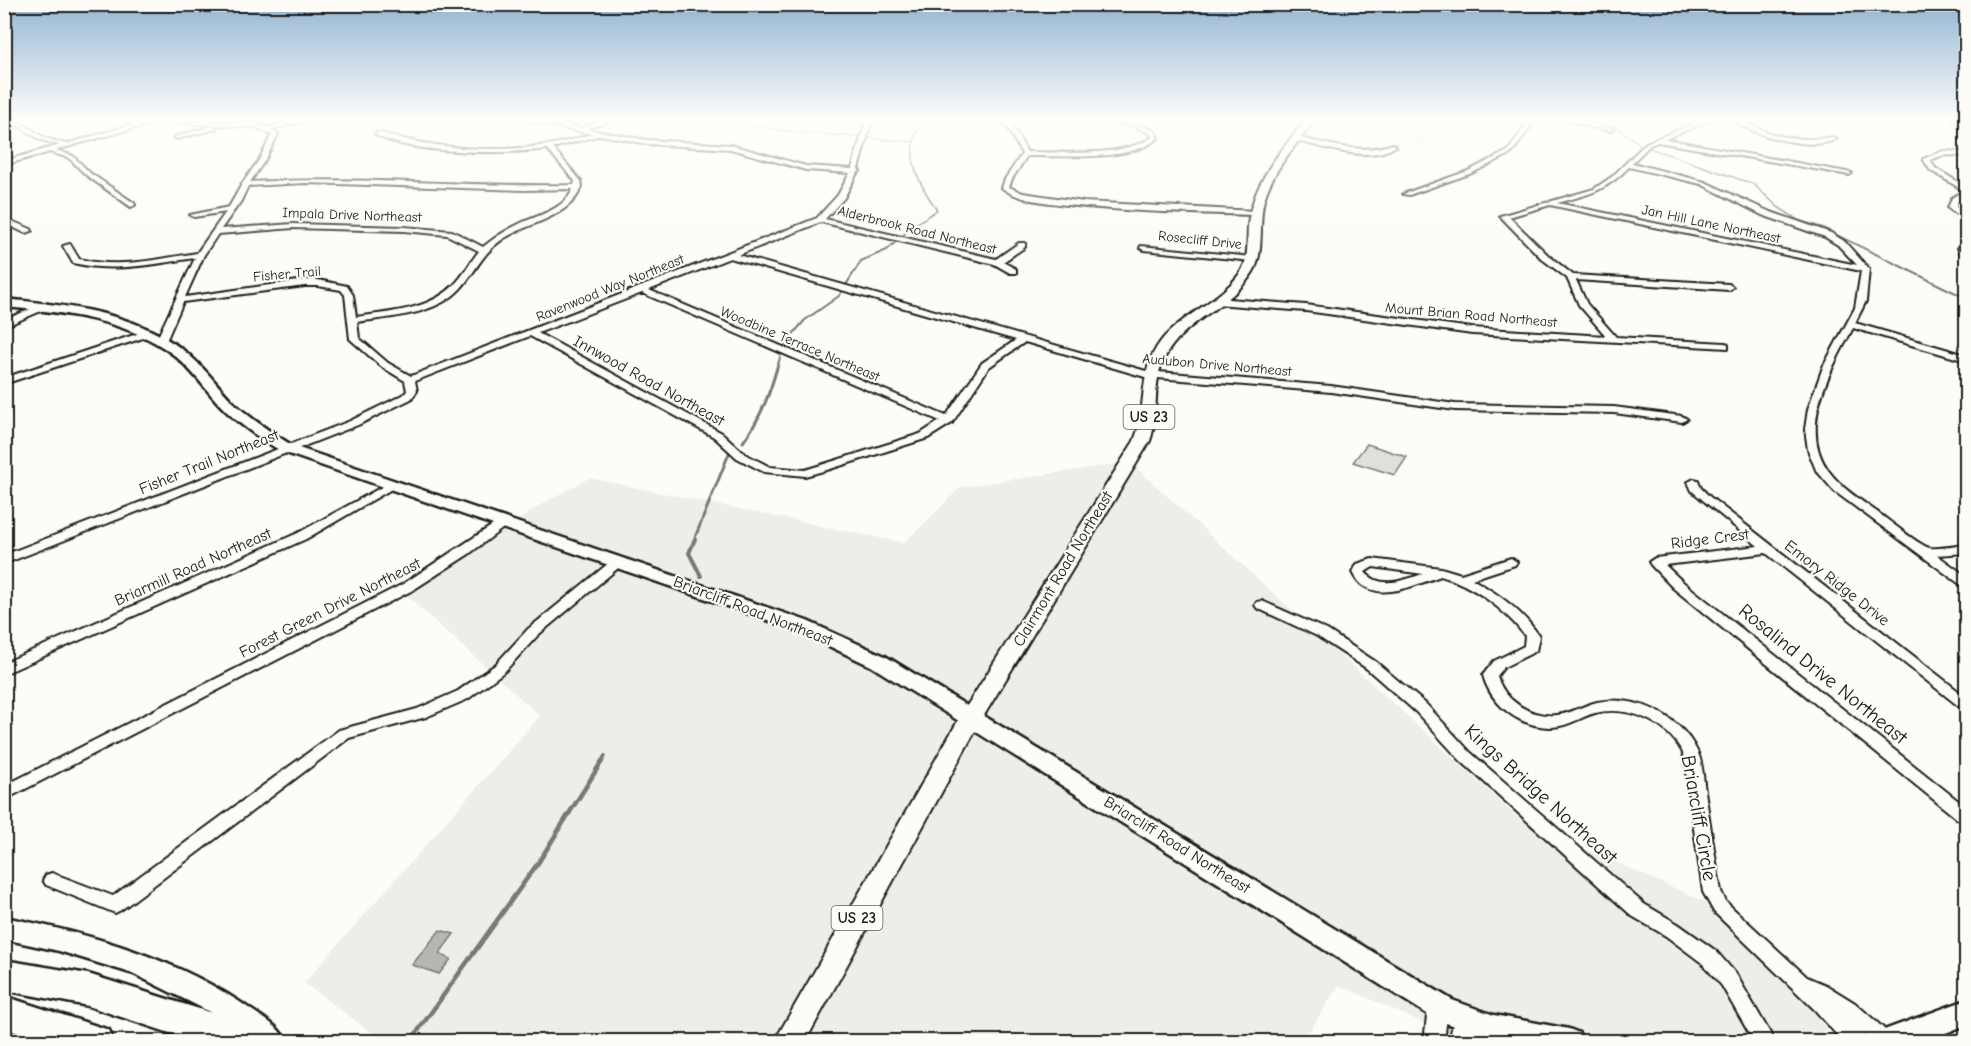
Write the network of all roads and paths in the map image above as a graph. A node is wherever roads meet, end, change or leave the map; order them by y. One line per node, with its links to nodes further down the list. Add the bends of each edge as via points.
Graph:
1 (83, 169): 18 (street)
2 (255, 169): 14 (street)
3 (569, 169): 15 (street)
4 (820, 169): 12 (street)
5 (1018, 169): 20 (street, via 1005,188 1022,197)
6 (1274, 169): 20 (main road, Clairmont Road Northeast / US 23, via 1266,179)
7 (1476, 169): 16 (street)
8 (1621, 169): 17 (street, via 1596,190)
9 (1646, 169): 37 (street, via 1703,183 1765,213 1834,238)
10 (1825, 169): 13 (street)
11 (1932, 169): 22 (street, via 1964,188 1965,193 1952,208)
12 (857, 171): 24 (street, Alderbrook Road Northeast, via 844,196)
13 (1849, 173)
14 (245, 184): 15 (street, via 306,181); 19 (street)
15 (579, 187): 31 (street, via 571,201)
16 (1407, 194)
17 (1553, 204): 37 (street, Jan Hill Lane Northeast); 39 (street, via 1504,216)
18 (131, 205)
19 (231, 209): 21 (street); 26 (street)
20 (1255, 213): 35 (main road, Clairmont Road Northeast / US 23)
21 (194, 214)
22 (1966, 219)
23 (4, 220): 25 (street)
24 (820, 220): 33 (street, Ravenwood Way Northeast); 36 (street, Alderbrook Road Northeast)
25 (28, 231)
26 (215, 232): 31 (street, Impala Drive Northeast, via 293,226 424,230 449,233); 32 (street)
27 (1023, 245): 36 (street)
28 (1966, 245): 34 (street, via 1962,248)
29 (67, 246): 32 (street, via 76,261 98,266)
30 (1144, 248): 35 (street, Rosecliff Drive)
31 (484, 250): 46 (street, via 449,294 401,311)
32 (200, 255): 42 (street)
33 (729, 255): 41 (street, Ravenwood Way Northeast); 52 (street, Audubon Drive Northeast)
34 (1966, 256)
35 (1252, 259): 43 (main road, Clairmont Road Northeast / US 23, via 1240,280)
36 (997, 262): 38 (street, Alderbrook Road Northeast)
37 (1864, 269): 48 (street, via 1861,305)
38 (1012, 271)
39 (1571, 277): 40 (street); 51 (street, via 1583,305)
40 (1729, 287)
41 (643, 290): 50 (street, Ravenwood Way Northeast); 60 (street, Woodbine Terrace Northeast)
42 (182, 300): 46 (street, Fisher Trail, via 318,283 344,288 349,295); 53 (street)
43 (1216, 301): 51 (street, Mount Brian Road Northeast, via 1306,308 1461,330); 56 (main road, Clairmont Road Northeast / US 23, via 1163,348)
44 (4, 303): 45 (main road, Briarcliff Road Northeast)
45 (45, 306): 47 (street); 49 (main road, Briarcliff Road Northeast)
46 (352, 320): 57 (street, Fisher Trail, via 359,344)
47 (4, 324)
48 (1850, 324): 55 (street); 67 (street, via 1813,407 1810,434 1815,456 1823,475 1838,489)
49 (146, 334): 53 (main road, Briarcliff Road Northeast); 58 (street)
50 (533, 334): 57 (street, Ravenwood Way Northeast); 60 (street, Innwood Road Northeast, via 718,435 741,456 768,470 805,473 824,468 924,436)
51 (1613, 339): 54 (street, Mount Brian Road Northeast)
52 (1022, 340): 56 (street, Audubon Drive Northeast); 60 (street, Innwood Road Northeast, via 985,365)
53 (161, 341): 61 (main road, Briarcliff Road Northeast, via 258,431)
54 (1725, 346)
55 (1966, 358)
56 (1151, 375): 59 (street, Audubon Drive Northeast, via 1331,389 1455,407 1614,410); 78 (main road, Clairmont Road Northeast / US 23, via 1150,411 1142,441)
57 (410, 380): 61 (street, Fisher Trail Northeast, via 412,391 396,404)
58 (4, 381)
59 (1682, 419)
60 (948, 421)
61 (288, 449): 63 (main road, Briarcliff Road Northeast); 68 (street, Fisher Trail Northeast)
62 (1694, 482): 65 (street, Emory Ridge Drive, via 1706,500)
63 (391, 485): 64 (main road, Briarcliff Road Northeast); 76 (street, Briarmill Road Northeast, via 302,536)
64 (502, 522): 69 (main road, Briarcliff Road Northeast); 79 (street, Forest Green Drive Northeast, via 417,582)
65 (1768, 549): 71 (street, Ridge Crest); 77 (street, Emory Ridge Drive)
66 (1966, 549): 67 (street)
67 (1923, 552): 74 (street)
68 (4, 560)
69 (619, 561): 78 (main road, Briarcliff Road Northeast, via 800,625 878,661); 81 (street, via 533,632 500,668 463,694 421,713 344,734 115,905)
70 (1510, 562): 73 (street)
71 (1655, 562): 80 (street, Rosalind Drive Northeast, via 1678,585)
72 (1441, 572): 72 (street, Briarcliff Circle, via 1372,563 1365,564 1359,572 1368,582 1386,587); 73 (street, Briarcliff Circle)
73 (1462, 578): 84 (street, Briarcliff Circle, via 1517,617 1532,636 1531,648 1499,663 1490,675 1491,687 1509,706 1529,717 1557,721 1596,708 1628,705 1652,714 1683,739 1691,753 1712,891 1720,907 1743,932)
74 (1966, 582)
75 (1262, 605): 94 (street, Kings Bridge Northeast, via 1322,633 1371,665 1421,708 1465,756 1638,910 1709,957 1729,980)
76 (4, 669)
77 (1966, 704)
78 (971, 718): 87 (main road, Briarcliff Road Northeast); 88 (main road, Clairmont Road Northeast / US 23)
79 (4, 794)
80 (1966, 816)
81 (52, 880)
82 (4, 928): 91 (main road, via 86,947 157,973 216,1002)
83 (4, 975): 90 (highway, via 88,990)
84 (1796, 980): 95 (street, Briarcliff Circle); 96 (street, Briarcliff Circle, via 1840,1001)
85 (4, 1012): 89 (highway)
86 (1966, 1013): 96 (main road)
87 (1453, 1022): 92 (street); 93 (main road, Briarcliff Road Northeast)
88 (793, 1037)
89 (96, 1041)
90 (250, 1041)
91 (273, 1041)
92 (1434, 1041)
93 (1569, 1041)
94 (1765, 1041)
95 (1856, 1041)
96 (1885, 1041)

